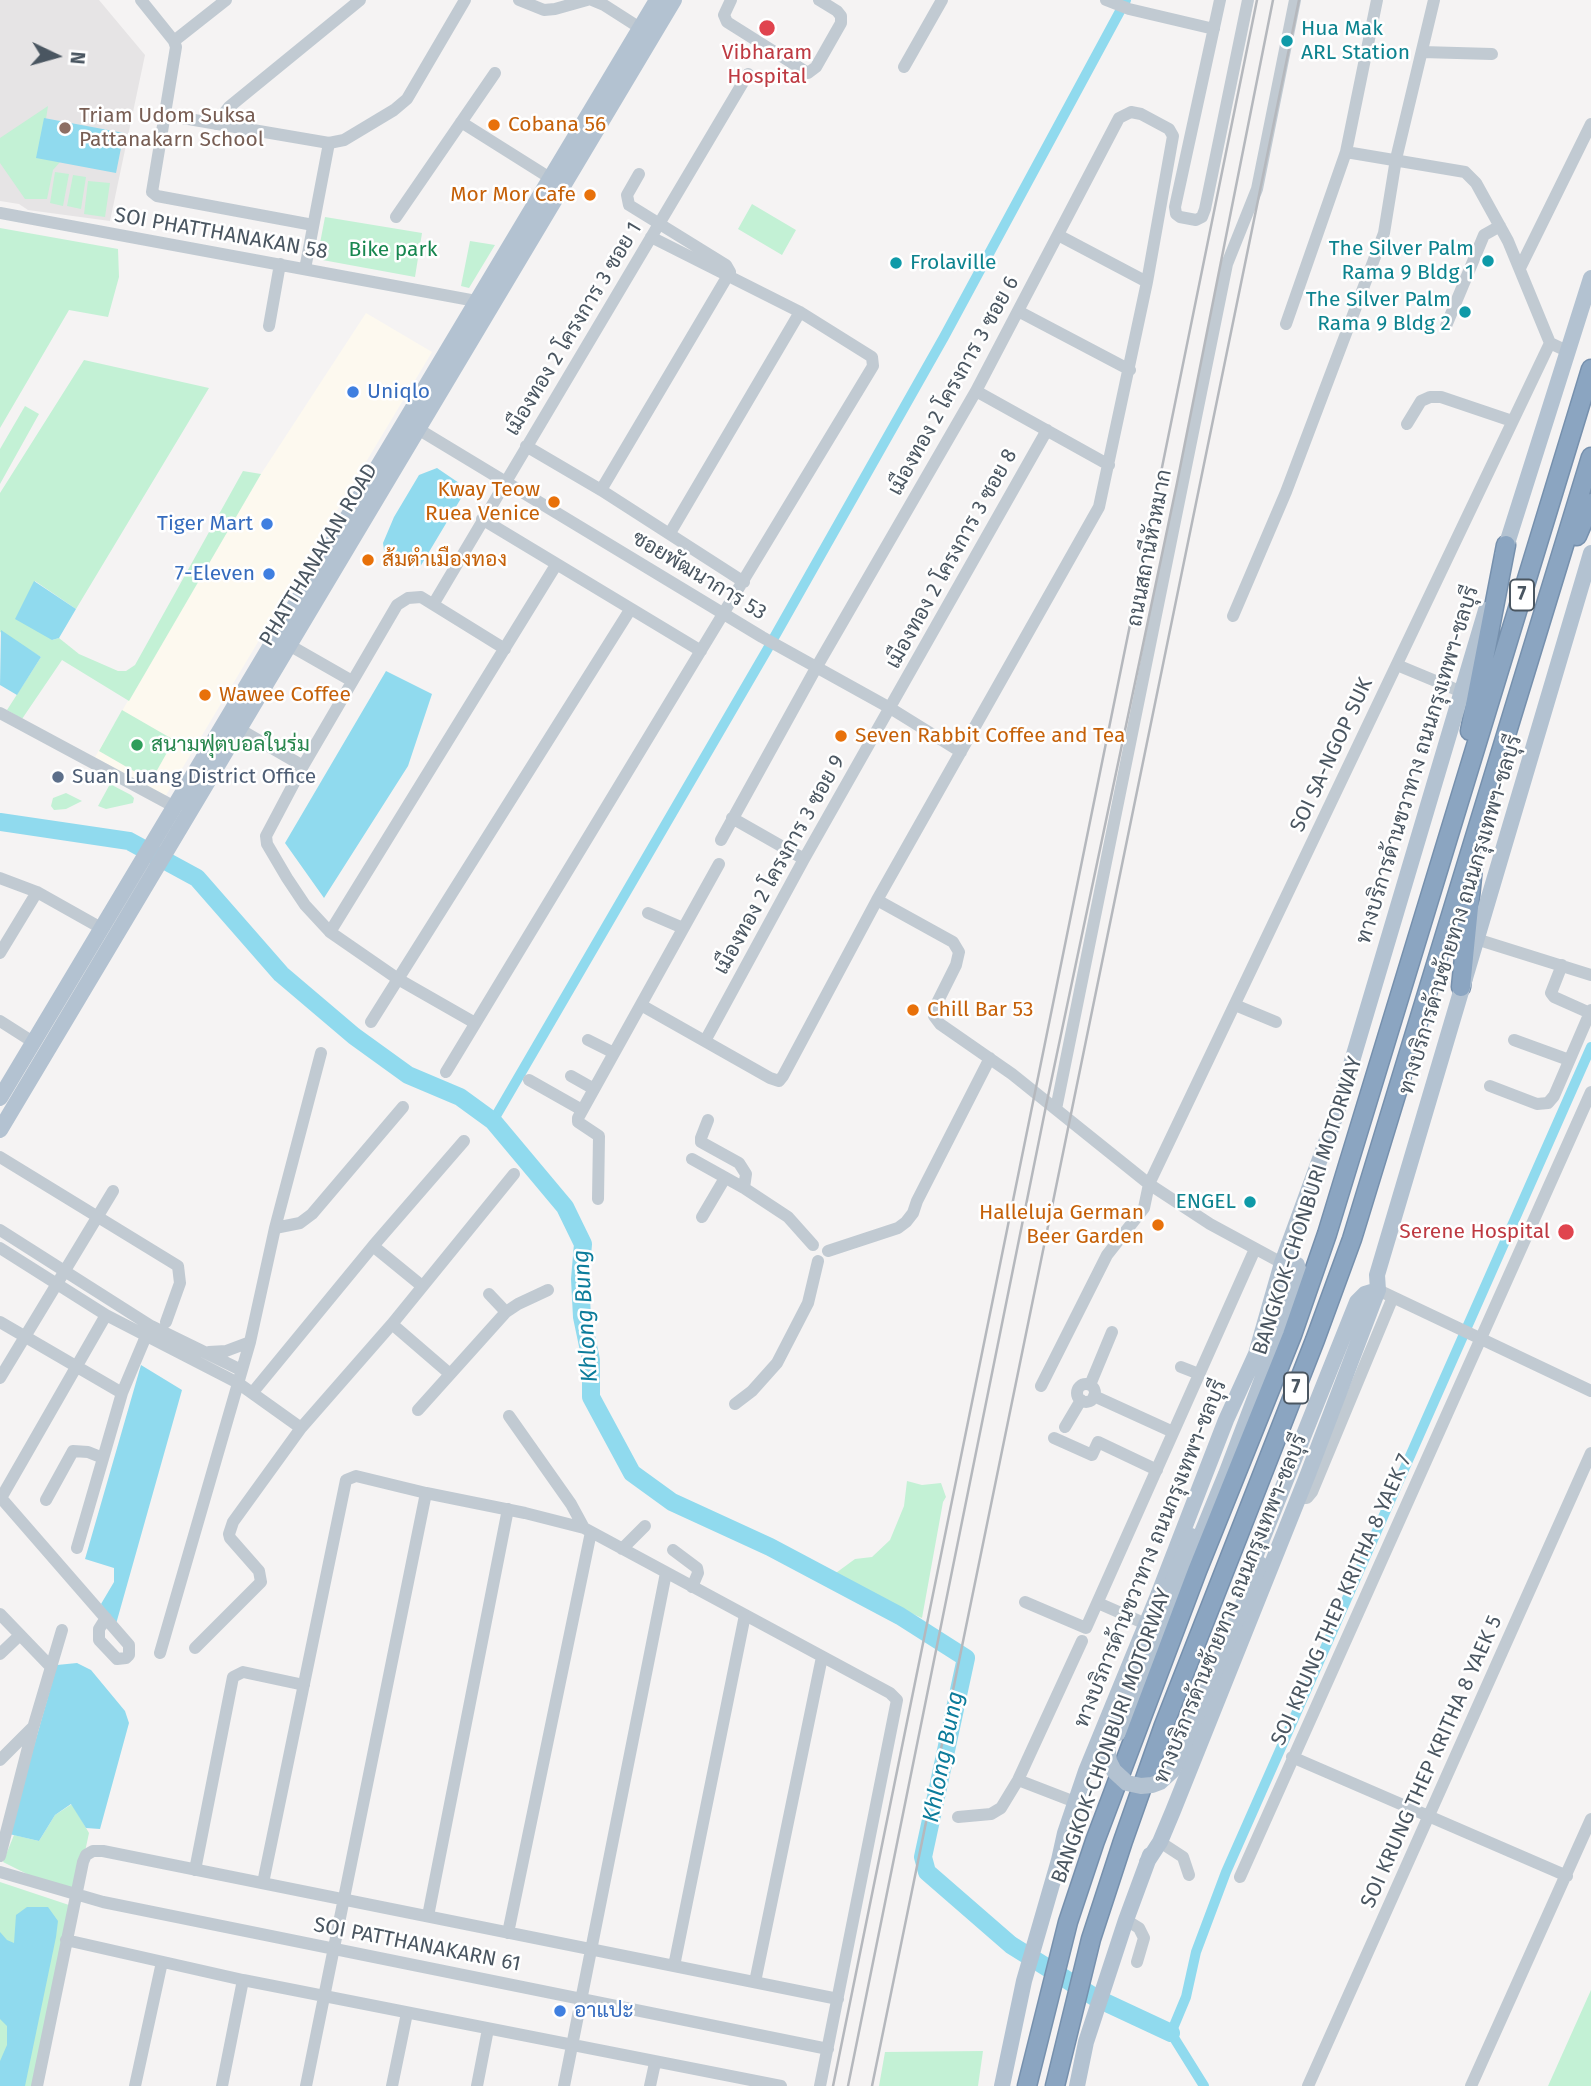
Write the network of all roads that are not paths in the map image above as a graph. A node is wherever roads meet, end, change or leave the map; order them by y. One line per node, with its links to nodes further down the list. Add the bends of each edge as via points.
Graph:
1 (141, 0): 21 (street)
2 (226, 0): 21 (street)
3 (360, 0): 29 (street, via 229,107)
4 (465, 0): 31 (street, via 407,99 344,140)
5 (519, 0): 6 (street, via 544,10)
6 (590, 0): 19 (street)
7 (657, 0): 19 (main road, PHATTHANAKAN ROAD)
8 (674, 0): 49 (main road, PHATTHANAKAN ROAD)
9 (731, 0): 10 (street, via 724,15 727,22 808,73 841,23 837,11)
10 (819, 0)
11 (942, 0): 24 (street)
12 (1220, 0): 20 (street)
13 (1248, 0): 20 (street, via 1205,209 1195,220 1180,217 1175,207)
14 (1295, 0): 139 (street, ถนนสถานีหัวหมาก, via 1257,189 1227,264)
15 (1377, 0): 32 (street)
16 (1434, 0): 22 (street)
17 (1110, 2): 18 (street)
18 (1134, 6): 20 (street)
19 (640, 28): 35 (main road, PHATTHANAKAN ROAD)
20 (1214, 29)
21 (174, 41): 27 (street, via 177,56)
22 (1422, 52): 23 (street); 33 (street)
23 (1492, 54)
24 (904, 67)
25 (495, 73): 28 (street)
26 (748, 74): 38 (street, เมืองทอง 2 โครงการ 3 ซอย 1)
27 (164, 116): 29 (street); 39 (street, via 154,194)
28 (461, 122): 35 (street); 37 (street)
29 (216, 124): 31 (street)
30 (1591, 124): 44 (street)
31 (329, 143): 39 (street)
32 (1346, 152): 33 (street); 52 (street)
33 (1396, 159): 40 (street, via 1465,172); 81 (street, via 1384,233 1286,492)
34 (639, 174): 38 (street, via 627,200)
35 (550, 178): 49 (main road, PHATTHANAKAN ROAD)
36 (0, 213): 43 (street, SOI PHATTHANAKAN 58)
37 (396, 217)
38 (658, 224): 42 (street, เมืองทอง 2 โครงการ 3 ซอย 1); 46 (street, via 730,269)
39 (313, 225): 45 (street)
40 (1500, 226): 44 (street); 54 (street, via 1484,234)
41 (1058, 235): 48 (street); 48 (street, เมืองทอง 2 โครงการ 3 ซอย 6, via 1119,118 1131,112 1141,114 1169,129 1173,136); 50 (street, เมืองทอง 2 โครงการ 3 ซอย 6)
42 (651, 237): 46 (street); 65 (street, เมืองทอง 2 โครงการ 3 ซอย 1)
43 (280, 264): 45 (street, SOI PHATTHANAKAN 58); 53 (street)
44 (1520, 268): 55 (street)
45 (305, 269): 49 (street, SOI PHATTHANAKAN 58)
46 (728, 277): 51 (street); 69 (street)
47 (1591, 278): 56 (main road, ทางบริการด้านขวาทาง ถนนกรุงเทพฯ-ชลบุรี)
48 (1147, 282): 58 (street)
49 (483, 306): 62 (main road, PHATTHANAKAN ROAD); 63 (main road, PHATTHANAKAN ROAD)
50 (1018, 311): 58 (street); 59 (street, เมืองทอง 2 โครงการ 3 ซอย 6)
51 (800, 312): 72 (street); 76 (street, via 872,357 873,366)
52 (1286, 324)
53 (269, 326)
54 (1446, 327)
55 (1550, 343): 56 (street); 60 (street, SOI SA-NGOP SUK)
56 (1567, 351): 73 (main road, ทางบริการด้านขวาทาง ถนนกรุงเทพฯ-ชลบุรี)
57 (1591, 369): 98 (highway, BANGKOK-CHONBURI MOTORWAY / 7)
58 (1130, 370): 67 (street)
59 (976, 391): 64 (street); 86 (street, เมืองทอง 2 โครงการ 3 ซอย 6)
60 (1512, 421): 61 (street, via 1430,397 1421,401); 85 (street, SOI SA-NGOP SUK)
61 (1407, 424)
62 (401, 426): 63 (main road); 87 (main road, PHATTHANAKAN ROAD)
63 (418, 429): 68 (street, ซอยพัฒนาการ 53); 82 (main road, PHATTHANAKAN ROAD)
64 (1047, 429): 67 (street); 91 (street, เมืองทอง 2 โครงการ 3 ซอย 8)
65 (526, 446): 68 (street, เมืองทอง 2 โครงการ 3 ซอย 1); 69 (street)
66 (1591, 457): 78 (highway, 7)
67 (1108, 465): 94 (street, via 1099,507)
68 (505, 482): 71 (street, เมืองทอง 2 โครงการ 3 ซอย 1); 80 (street, ซอยพัฒนาการ 53)
69 (601, 490): 72 (street)
70 (1591, 503): 78 (highway)
71 (482, 519): 75 (street); 77 (street, เมืองทอง 2 โครงการ 3 ซอย 1)
72 (670, 533): 76 (street)
73 (1506, 545): 90 (main road, ทางบริการด้านขวาทาง ถนนกรุงเทพฯ-ชลบุรี); 98 (highway)
74 (1591, 553): 110 (main road, ทางบริการด้านซ้ายทาง ถนนกรุงเทพฯ-ชลบุรี)
75 (556, 565): 79 (street); 83 (street)
76 (744, 582): 80 (street)
77 (434, 603): 83 (street); 88 (street, via 421,597 397,605)
78 (1546, 607): 99 (highway, 7)
79 (630, 610): 84 (street); 114 (street)
80 (724, 614): 84 (street); 86 (street, ซอยพัฒนาการ 53)
81 (1233, 616)
82 (289, 645): 88 (street); 89 (main road, PHATTHANAKAN ROAD)
83 (505, 649): 109 (street)
84 (701, 652): 122 (street)
85 (1397, 665): 90 (street); 117 (street, SOI SA-NGOP SUK)
86 (816, 668): 91 (street, ซอยพัฒนาการ 53); 97 (street, เมืองทอง 2 โครงการ 3 ซอย 6)
87 (250, 679): 89 (main road); 96 (main road, PHATTHANAKAN ROAD)
88 (352, 681): 95 (street)
89 (264, 688): 93 (main road, PHATTHANAKAN ROAD)
90 (1462, 692): 162 (main road, ทางบริการด้านขวาทาง ถนนกรุงเทพฯ-ชลบุรี, via 1336,1115)
91 (890, 708): 94 (street, ซอยพัฒนาการ 53); 101 (street, เมืองทอง 2 โครงการ 3 ซอย 9)
92 (0, 713): 96 (street)
93 (239, 729): 95 (street); 142 (main road, PHATTHANAKAN ROAD)
94 (961, 752): 105 (street)
95 (303, 766): 109 (street, via 266,836 267,844 305,905)
96 (173, 806): 107 (main road, PHATTHANAKAN ROAD)
97 (732, 818): 100 (street, เมืองทอง 2 โครงการ 3 ซอย 6); 101 (street)
98 (1452, 821): 287 (highway, BANGKOK-CHONBURI MOTORWAY / 7, via 1292,1335 1136,1729 1068,1922)
99 (1476, 829): 115 (highway); 288 (highway, 7, via 1352,1240 1123,1841 1091,1940)
100 (721, 840)
101 (804, 859): 125 (street, เมืองทอง 2 โครงการ 3 ซอย 9)
102 (719, 864): 108 (street)
103 (0, 878): 104 (street)
104 (37, 892): 107 (street); 111 (street)
105 (877, 900): 125 (street, via 779,1081); 129 (street, via 953,942 958,952 956,965 934,1016)
106 (649, 913): 108 (street)
107 (101, 928): 126 (main road, PHATTHANAKAN ROAD)
108 (683, 928): 116 (street)
109 (330, 933): 114 (street)
110 (1476, 939): 112 (street); 115 (main road, ทางบริการด้านซ้ายทาง ถนนกรุงเทพฯ-ชลบุรี)
111 (0, 953)
112 (1562, 965): 113 (street); 118 (street, via 1551,993)
113 (1591, 975)
114 (398, 979): 120 (street); 122 (street)
115 (1461, 987): 167 (main road, ทางบริการด้านซ้ายทาง ถนนกรุงเทพฯ-ชลบุรี, via 1377,1275)
116 (642, 1005): 125 (street); 128 (street)
117 (1235, 1005): 121 (street); 148 (street, SOI SA-NGOP SUK)
118 (1590, 1012): 130 (street)
119 (0, 1021): 126 (street)
120 (371, 1022)
121 (1276, 1022)
122 (475, 1023): 131 (street)
123 (588, 1040): 128 (street)
124 (1514, 1040): 130 (street)
125 (705, 1041)
126 (33, 1042): 137 (main road, PHATTHANAKAN ROAD)
127 (321, 1053): 154 (street)
128 (614, 1053): 135 (street)
129 (990, 1058): 139 (street); 160 (street, via 906,1222)
130 (1569, 1060): 134 (street, via 1548,1103 1537,1104)
131 (446, 1072)
132 (571, 1076): 135 (street)
133 (529, 1080): 140 (street)
134 (1490, 1086)
135 (594, 1089): 140 (street)
136 (1591, 1092): 180 (street, SOI KRUNG THEP KRITHA 8 YAEK 7)
137 (0, 1098)
138 (403, 1107): 154 (street, via 312,1214 300,1223)
139 (1056, 1109): 148 (street)
140 (582, 1110): 151 (street, via 578,1122 597,1133 600,1143)
141 (708, 1120): 149 (street, via 701,1142 739,1163 746,1174)
142 (0, 1130)
143 (464, 1141): 157 (street)
144 (0, 1157): 152 (street)
145 (692, 1159): 147 (street)
146 (513, 1174): 165 (street)
147 (725, 1178): 149 (street); 153 (street)
148 (1149, 1184): 159 (street); 191 (street, SOI SA-NGOP SUK, via 1144,1208 1107,1255)
149 (744, 1188): 156 (street, via 788,1217)
150 (113, 1191): 152 (street)
151 (598, 1199)
152 (97, 1216): 163 (street); 175 (street, via 178,1266 180,1283)
153 (702, 1217)
154 (275, 1228): 181 (street)
155 (0, 1230): 163 (street)
156 (813, 1245): 160 (street, via 824,1245); 161 (street, via 810,1253)
157 (373, 1246): 165 (street); 195 (street)
158 (0, 1248): 164 (street)
159 (1255, 1249): 162 (street); 187 (street)
160 (828, 1251): 161 (street)
161 (818, 1261): 197 (street, via 808,1303 776,1363)
162 (1282, 1263): 183 (main road, ทางบริการด้านขวาทาง ถนนกรุงเทพฯ-ชลบุรี); 246 (main road, ทางบริการด้านขวาทาง ถนนกรุงเทพฯ-ชลบุรี, via 1297,1265 1300,1276 1264,1379 1133,1701 1099,1763)
163 (65, 1271): 164 (street); 177 (street)
164 (56, 1285): 173 (street); 179 (street)
165 (422, 1286): 176 (street)
166 (548, 1290): 171 (street)
167 (1378, 1290): 169 (street); 170 (main road, ทางบริการด้านซ้ายทาง ถนนกรุงเทพฯ-ชลบุรี); 172 (main road, ทางบริการด้านซ้ายทาง ถนนกรุงเทพฯ-ชลบุรี, via 1361,1297)
168 (489, 1294): 171 (street)
169 (1394, 1297): 180 (street); 209 (street, via 1312,1492 1307,1498)
170 (1372, 1308): 172 (main road); 193 (main road, ทางบริการด้านซ้ายทาง ถนนกรุงเทพฯ-ชลบุรี)
171 (506, 1312): 186 (street)
172 (1352, 1312): 190 (main road, ทางบริการด้านซ้ายทาง ถนนกรุงเทพฯ-ชลบุรี)
173 (106, 1315): 177 (street); 184 (street)
174 (0, 1322): 179 (street)
175 (166, 1322)
176 (392, 1324): 186 (street); 202 (street)
177 (149, 1331): 182 (street); 188 (street); 196 (street)
178 (1112, 1332): 192 (street)
179 (25, 1337): 184 (street); 189 (street)
180 (1476, 1338): 194 (street); 236 (street, SOI KRUNG THEP KRITHA 8 YAEK 7)
181 (250, 1342): 182 (street); 188 (street)
182 (208, 1352): 188 (street)
183 (1256, 1354): 201 (main road, bridge, via 1227,1446 1107,1744 1109,1762 1127,1783 1153,1785 1173,1770 1301,1468); 225 (main road, ทางบริการด้านขวาทาง ถนนกรุงเทพฯ-ชลบุรี, via 1235,1396)
184 (77, 1367): 196 (street); 210 (street)
185 (1181, 1367): 187 (street)
186 (450, 1374): 198 (street)
187 (1199, 1374): 203 (street)
188 (240, 1377): 195 (street); 230 (street)
189 (0, 1378)
190 (1324, 1383): 193 (main road, via 1333,1382); 247 (main road, ทางบริการด้านซ้ายทาง ถนนกรุงเทพฯ-ชลบุรี, via 1176,1759 1173,1787)
191 (1041, 1386)
192 (1092, 1390): 200 (street, via 1082,1385 1077,1390 1081,1400); 203 (street)
193 (1340, 1390): 201 (main road, ทางบริการด้านซ้ายทาง ถนนกรุงเทพฯ-ชลบุรี)
194 (1591, 1391)
195 (253, 1392): 202 (street)
196 (122, 1393): 206 (street)
197 (735, 1404)
198 (418, 1410)
199 (509, 1416): 214 (street)
200 (1065, 1427)
201 (1325, 1427): 209 (main road, ทางบริการด้านซ้ายทาง ถนนกรุงเทพฯ-ชลบุรี)
202 (301, 1428): 229 (street, via 230,1528 230,1538 259,1571 261,1582)
203 (1173, 1432): 207 (street)
204 (1054, 1438): 207 (street, via 1092,1455 1098,1442)
205 (1591, 1453): 240 (street, SOI KRUNG THEP KRITHA 8 YAEK 5)
206 (103, 1458): 211 (street, via 89,1451 73,1451); 215 (street)
207 (1157, 1470): 221 (street)
208 (426, 1493): 212 (street); 234 (street, via 356,1476 343,1483); 255 (street)
209 (1298, 1497): 244 (main road, ทางบริการด้านซ้ายทาง ถนนกรุงเทพฯ-ชลบุรี)
210 (0, 1498): 224 (street)
211 (46, 1500)
212 (508, 1509): 214 (street); 256 (street)
213 (645, 1526): 216 (street)
214 (588, 1530): 216 (street); 258 (street)
215 (76, 1548)
216 (622, 1549): 218 (street)
217 (673, 1550): 219 (street, via 697,1568)
218 (666, 1573): 219 (street); 261 (street)
219 (692, 1587): 223 (street)
220 (1025, 1602): 221 (street, via 1086,1629)
221 (1098, 1603): 225 (street)
222 (0, 1614): 227 (street)
223 (745, 1615): 232 (street); 264 (street)
224 (106, 1618)
225 (1146, 1624): 239 (main road, ทางบริการด้านขวาทาง ถนนกรุงเทพฯ-ชลบุรี)
226 (62, 1630): 233 (street)
227 (20, 1634): 231 (street); 233 (street)
228 (1082, 1641): 238 (street)
229 (195, 1648)
230 (160, 1653)
231 (0, 1654)
232 (822, 1657): 266 (street); 269 (street, via 890,1693 898,1706)
233 (51, 1667): 235 (street)
234 (304, 1685): 248 (street, via 243,1672 233,1677); 253 (street)
235 (33, 1728): 237 (street); 243 (street)
236 (1292, 1757): 240 (street); 252 (street, SOI KRUNG THEP KRITHA 8 YAEK 7)
237 (0, 1760)
238 (1018, 1780): 239 (street); 241 (street, via 1001,1808 991,1814)
239 (1075, 1802): 246 (main road, ทางบริการด้านขวาทาง ถนนกรุงเทพฯ-ชลบุรี)
240 (1428, 1816): 251 (street); 290 (street, SOI KRUNG THEP KRITHA 8 YAEK 5)
241 (958, 1817)
242 (1591, 1819): 251 (street)
243 (4, 1820): 245 (street)
244 (1160, 1842): 247 (main road, ทางบริการด้านซ้ายทาง ถนนกรุงเทพฯ-ชลบุรี); 250 (street, via 1183,1857)
245 (0, 1856)
246 (1059, 1860): 286 (main road, ทางบริการด้านขวาทาง ถนนกรุงเทพฯ-ชลบุรี, via 1024,1981)
247 (1147, 1862): 257 (main road, ทางบริการด้านซ้ายทาง ถนนกรุงเทพฯ-ชลบุรี)
248 (195, 1870): 253 (street); 254 (street, via 93,1851 83,1862)
249 (0, 1872): 254 (street, SOI PATTHANAKARN 61)
250 (1189, 1875)
251 (1567, 1876): 291 (street)
252 (1240, 1877)
253 (263, 1883): 255 (street)
254 (76, 1896): 259 (street); 260 (street, SOI PATTHANAKARN 61)
255 (344, 1900): 256 (street); 260 (street)
256 (428, 1916): 258 (street)
257 (1126, 1920): 263 (street, via 1139,1928 1144,1938); 289 (main road, ทางบริการด้านซ้ายทาง ถนนกรุงเทพฯ-ชลบุรี, via 1086,2042)
258 (508, 1933): 261 (street)
259 (66, 1940): 262 (street); 276 (street)
260 (334, 1947): 267 (street); 268 (street, SOI PATTHANAKARN 61)
261 (590, 1950): 264 (street); 268 (street)
262 (162, 1962): 265 (street); 277 (street)
263 (1137, 1962)
264 (674, 1966): 266 (street)
265 (243, 1980): 267 (street); 278 (street)
266 (755, 1982): 269 (street)
267 (324, 1996): 270 (street); 279 (street)
268 (582, 1998): 272 (street); 273 (street, SOI PATTHANAKARN 61)
269 (838, 1999): 273 (street)
270 (407, 2013): 271 (street); 280 (street)
271 (488, 2029): 272 (street); 281 (street)
272 (573, 2045): 274 (street); 282 (street)
273 (828, 2049): 285 (street)
274 (655, 2063): 275 (street); 283 (street)
275 (735, 2082): 284 (street)
276 (37, 2086)
277 (135, 2086)
278 (222, 2086)
279 (306, 2086)
280 (392, 2086)
281 (477, 2086)
282 (565, 2086)
283 (650, 2086)
284 (781, 2086)
285 (820, 2086)
286 (1002, 2086)
287 (1027, 2086)
288 (1055, 2086)
289 (1077, 2086)
290 (1308, 2086)
291 (1471, 2086)

